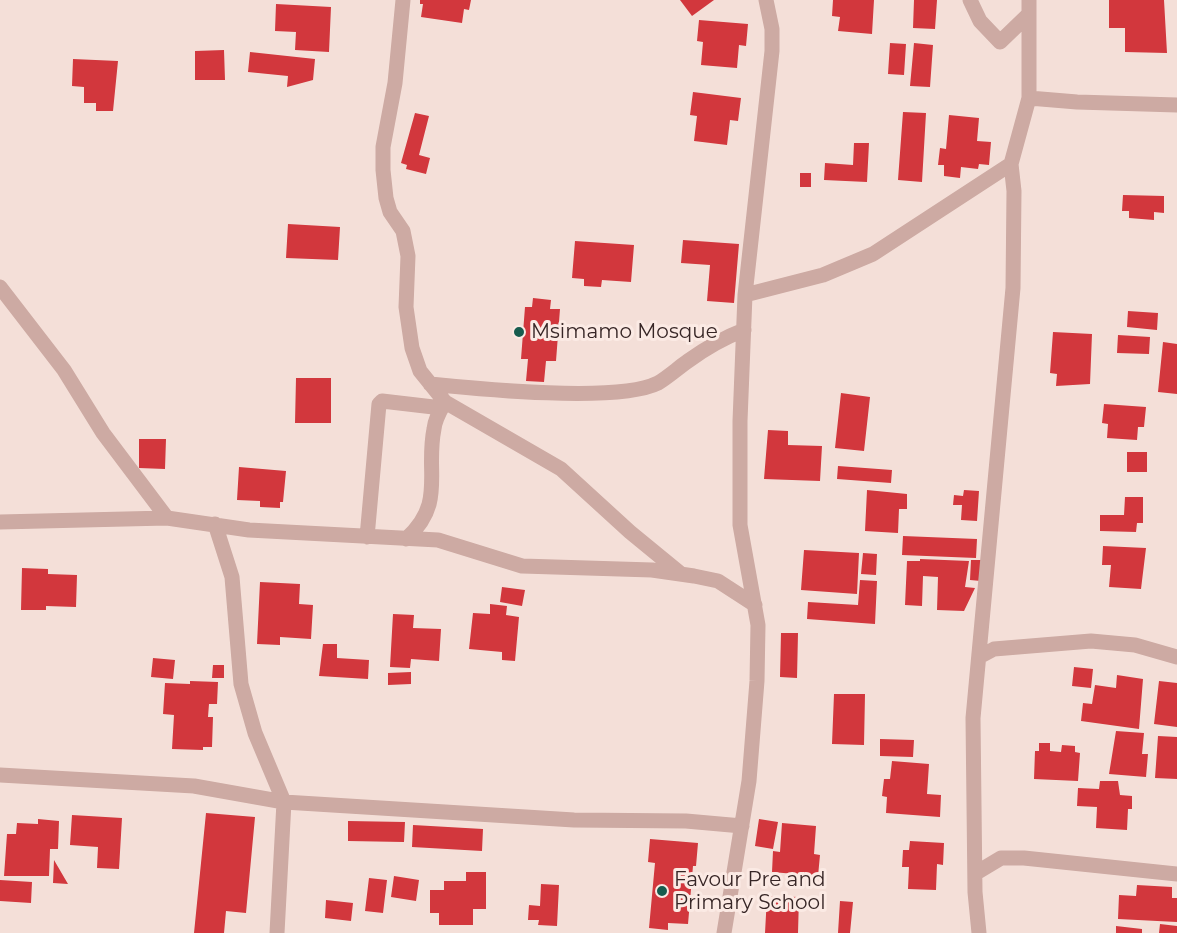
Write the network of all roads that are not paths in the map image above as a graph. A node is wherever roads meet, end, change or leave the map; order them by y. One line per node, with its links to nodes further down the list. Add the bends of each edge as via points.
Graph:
1 (404, 0): 11 (street, via 383,170 390,212 403,231 408,256 406,307 412,348 420,371)
2 (766, 0): 9 (street, via 772,29 771,68)
3 (970, 0): 4 (street, via 980,21 1000,42)
4 (1029, 8): 5 (street)
5 (1029, 98): 6 (street); 7 (street)
6 (1177, 105)
7 (1011, 164): 9 (street, via 873,254 823,275); 20 (street, via 1013,288)
8 (0, 287): 13 (street, via 64,370 103,433)
9 (746, 295): 10 (street)
10 (744, 330): 11 (street, via 700,352 659,382 636,389 492,390); 19 (street, via 740,525)
11 (430, 384): 12 (street)
12 (443, 405): 16 (street, via 381,401 379,404); 17 (street, via 433,435 432,502); 18 (street, via 561,469)
13 (167, 518): 14 (street); 15 (street)
14 (0, 522)
15 (215, 524): 16 (street, via 249,530); 23 (street, via 232,577 241,684 255,733)
16 (367, 537): 17 (street)
17 (406, 539): 18 (street, via 438,540 522,566)
18 (680, 573): 19 (street, via 718,581)
19 (755, 605): 24 (street, via 757,681)
20 (979, 657): 21 (street, via 994,649 1091,641 1135,645); 25 (street, via 973,718)
21 (1177, 657)
22 (0, 775): 23 (street, via 194,786)
23 (284, 802): 24 (street); 27 (street)
24 (742, 826): 28 (street)
25 (976, 873): 26 (street, via 1001,858 1024,858); 29 (street)
26 (1177, 874)
27 (277, 933)
28 (724, 933)
29 (979, 933)

